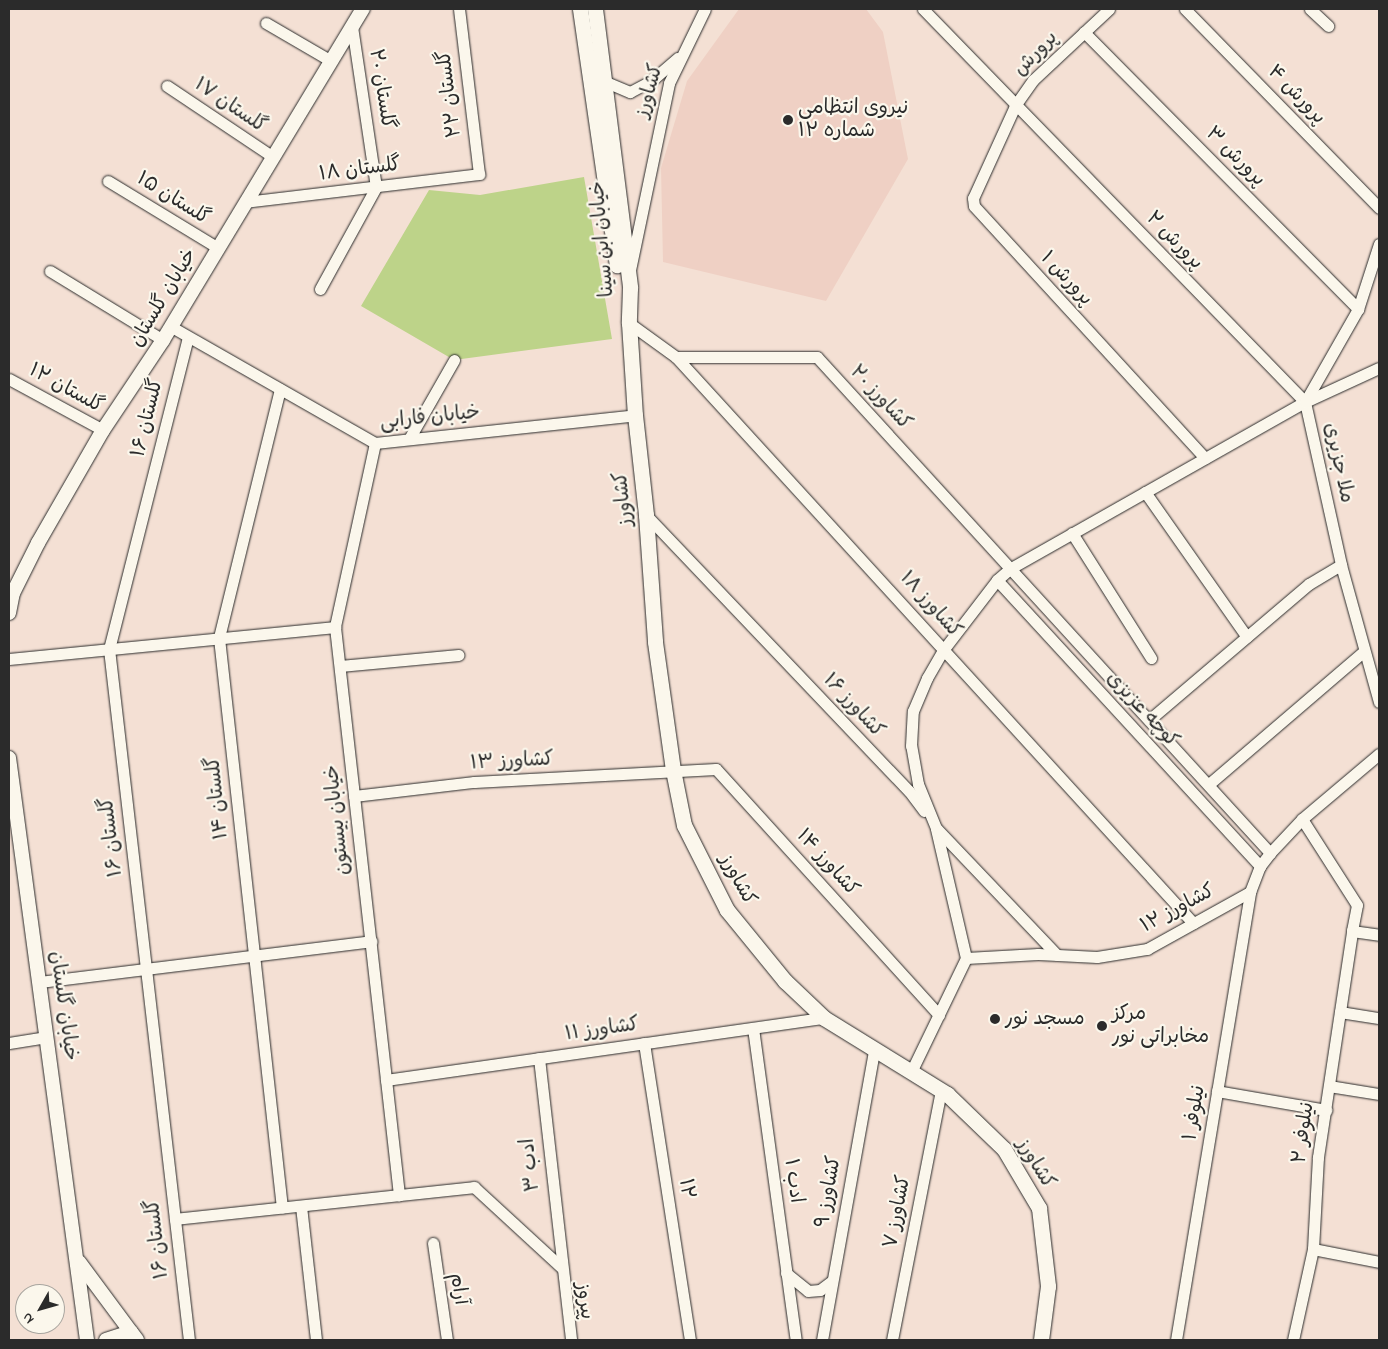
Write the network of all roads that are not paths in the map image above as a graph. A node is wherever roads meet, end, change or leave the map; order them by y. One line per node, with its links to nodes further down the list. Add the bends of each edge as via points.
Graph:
1 (363, 9): 12 (street, خیابان گلستان)
2 (459, 9): 20 (street, گلستان ۲۲)
3 (580, 9): 31 (main road, خیابان ابن سینا, via 620,286)
4 (595, 9): 16 (main road, خیابان ابن سینا)
5 (705, 9): 14 (street, کشاورز)
6 (923, 9): 18 (street, پرورش ۲)
7 (1109, 9): 13 (street, پرورش)
8 (1186, 9): 24 (street, پرورش ۴)
9 (1310, 9): 11 (street)
10 (266, 23): 15 (street)
11 (1328, 26)
12 (352, 27): 15 (street, خیابان گلستان); 22 (street, گلستان ۲۰)
13 (1084, 32): 18 (street, پرورش, via 1033,80); 30 (street, پرورش ۳)
14 (682, 53): 16 (street, via 638,89 625,92); 28 (street, کشاورز, via 669,83)
15 (331, 61): 19 (street, خیابان گلستان)
16 (606, 82): 28 (main road, خیابان ابن سینا)
17 (167, 86): 19 (street, گلستان ۱۷)
18 (1015, 106): 40 (street, پرورش ۲); 45 (street, پرورش ۱, via 973,198 974,206)
19 (273, 157): 23 (street, خیابان گلستان)
20 (479, 174): 22 (street, گلستان ۱۸)
21 (108, 181): 26 (street, گلستان ۱۵)
22 (376, 187): 23 (street, گلستان ۱۸); 29 (street)
23 (245, 202): 26 (street, خیابان گلستان)
24 (1379, 208)
25 (1379, 244): 30 (street, ملا جزیری)
26 (218, 248): 32 (street, خیابان گلستان)
27 (50, 271): 34 (street)
28 (629, 277): 31 (main road, خیابان ابن سینا)
29 (320, 289)
30 (1358, 309): 40 (street, ملا جزیری, via 1333,358)
31 (629, 317): 35 (street, کشاورز ۱۸); 41 (main road, کشاورز)
32 (170, 326): 33 (street, خیابان فارابی); 34 (street, خیابان گلستان)
33 (188, 337): 39 (street, خیابان فارابی); 57 (street, گلستان ۱۶)
34 (163, 340): 42 (street, خیابان گلستان)
35 (676, 357): 50 (street, کشاورز ۲۰, via 817,357); 56 (street, کشاورز ۱۸)
36 (454, 360): 43 (street)
37 (1379, 368): 40 (street)
38 (10, 382): 42 (street, گلستان ۱۲)
39 (280, 389): 44 (street, خیابان فارابی); 55 (street, گلستان ۱۴)
40 (1305, 402): 45 (street); 49 (street, ملا جزیری)
41 (634, 415): 43 (street, خیابان فارابی); 47 (main road, کشاورز)
42 (103, 430): 52 (street, خیابان گلستان, via 38,544 13,593)
43 (409, 439): 44 (street, خیابان فارابی)
44 (375, 443): 53 (street, خیابان بیستون)
45 (1205, 458): 46 (street)
46 (1145, 492): 48 (street); 54 (street)
47 (646, 515): 67 (main road, کشاورز, via 655,642); 71 (street, کشاورز ۱۶, via 909,791)
48 (1072, 533): 50 (street); 60 (street)
49 (1341, 565): 54 (street, via 1309,584); 58 (street, ملا جزیری)
50 (1011, 568): 51 (street); 64 (street, کشاورز ۲۰)
51 (997, 580): 56 (street); 73 (street, کوچه عزیزی)
52 (9, 613)
53 (335, 627): 55 (street); 62 (street, خیابان بیستون)
54 (1247, 637): 64 (street)
55 (219, 638): 57 (street); 80 (street, گلستان ۱۴)
56 (944, 649): 71 (street, via 913,711 911,746 918,784); 75 (street, کشاورز ۱۸)
57 (109, 650): 61 (street); 82 (street, گلستان ۱۶)
58 (1363, 652): 63 (street, ملا جزیری); 68 (street)
59 (458, 655): 62 (street)
60 (1151, 658)
61 (9, 660)
62 (340, 666): 69 (street, خیابان بیستون)
63 (1379, 702)
64 (1149, 720): 68 (street, کشاورز ۲۰)
65 (1379, 754): 70 (street)
66 (9, 758): 83 (street, خیابان گلستان)
67 (673, 770): 69 (street, کشاورز ۱۳, via 474,782); 85 (street, کشاورز ۱۴, via 716,769); 86 (main road, کشاورز, via 684,824 727,910 785,981)
68 (1209, 784): 72 (street, کشاورز ۲۰)
69 (354, 796): 78 (street, خیابان بیستون)
70 (1302, 819): 72 (street); 76 (street, نیلوفر ۲, via 1357,905)
71 (936, 828): 79 (street); 81 (street, کشاورز ۱۶)
72 (1270, 853): 73 (street)
73 (1260, 866): 74 (street)
74 (1250, 892): 75 (street, کشاورز ۱۲); 98 (street, نیلوفر ۱)
75 (1193, 923): 79 (street, کشاورز ۱۲, via 1147,948 1097,958)
76 (1352, 931): 77 (street); 84 (street, نیلوفر ۲)
77 (1379, 935)
78 (370, 941): 80 (street); 95 (street, خیابان بیستون)
79 (1057, 955): 81 (street, کشاورز ۱۲)
80 (254, 956): 82 (street); 103 (street, گلستان ۱۴)
81 (966, 958): 85 (street)
82 (146, 969): 83 (street); 104 (street, گلستان ۱۶)
83 (40, 982): 89 (street, خیابان گلستان)
84 (1340, 1012): 87 (street); 96 (street, نیلوفر ۲)
85 (939, 1015): 94 (street)
86 (824, 1018): 88 (street, کشاورز ۱۱); 92 (main road, کشاورز)
87 (1379, 1018)
88 (753, 1028): 91 (street, کشاورز ۱۱); 110 (street, ادب ۱)
89 (47, 1037): 90 (street); 107 (street, خیابان گلستان)
90 (9, 1043)
91 (644, 1043): 93 (street, کشاورز ۱۱); 119 (street, ۱۲)
92 (874, 1050): 94 (main road, کشاورز); 111 (street, کشاورز ۹)
93 (538, 1058): 95 (street, کشاورز ۱۱); 109 (street, ادب ۳)
94 (911, 1072): 97 (main road, کشاورز)
95 (386, 1080): 101 (street, خیابان بیستون)
96 (1329, 1086): 99 (street); 100 (street, نیلوفر ۲)
97 (941, 1090): 122 (street, کشاورز ۷); 123 (main road, کشاورز, via 1004,1149 1038,1208 1048,1286)
98 (1217, 1091): 100 (street); 124 (street, نیلوفر ۱)
99 (1379, 1094)
100 (1326, 1110): 106 (street, نیلوفر ۲, via 1318,1157)
101 (399, 1195): 102 (street); 109 (street, via 474,1187)
102 (301, 1206): 103 (street); 116 (street)
103 (282, 1208): 104 (street)
104 (175, 1220): 115 (street, گلستان ۱۶)
105 (433, 1243): 117 (street, آرام)
106 (1313, 1249): 108 (street); 125 (street, نیلوفر ۲)
107 (78, 1260): 112 (street); 113 (street, خیابان گلستان)
108 (1379, 1262)
109 (561, 1267): 118 (street, پیروز)
110 (786, 1273): 111 (street, via 808,1292 820,1290); 120 (street, ادب ۱)
111 (832, 1281): 121 (street, کشاورز ۹)
112 (134, 1336): 114 (street)
113 (88, 1340)
114 (106, 1340)
115 (189, 1340)
116 (316, 1340)
117 (447, 1340)
118 (571, 1340)
119 (690, 1340)
120 (796, 1340)
121 (822, 1340)
122 (892, 1340)
123 (1041, 1340)
124 (1176, 1340)
125 (1293, 1340)

